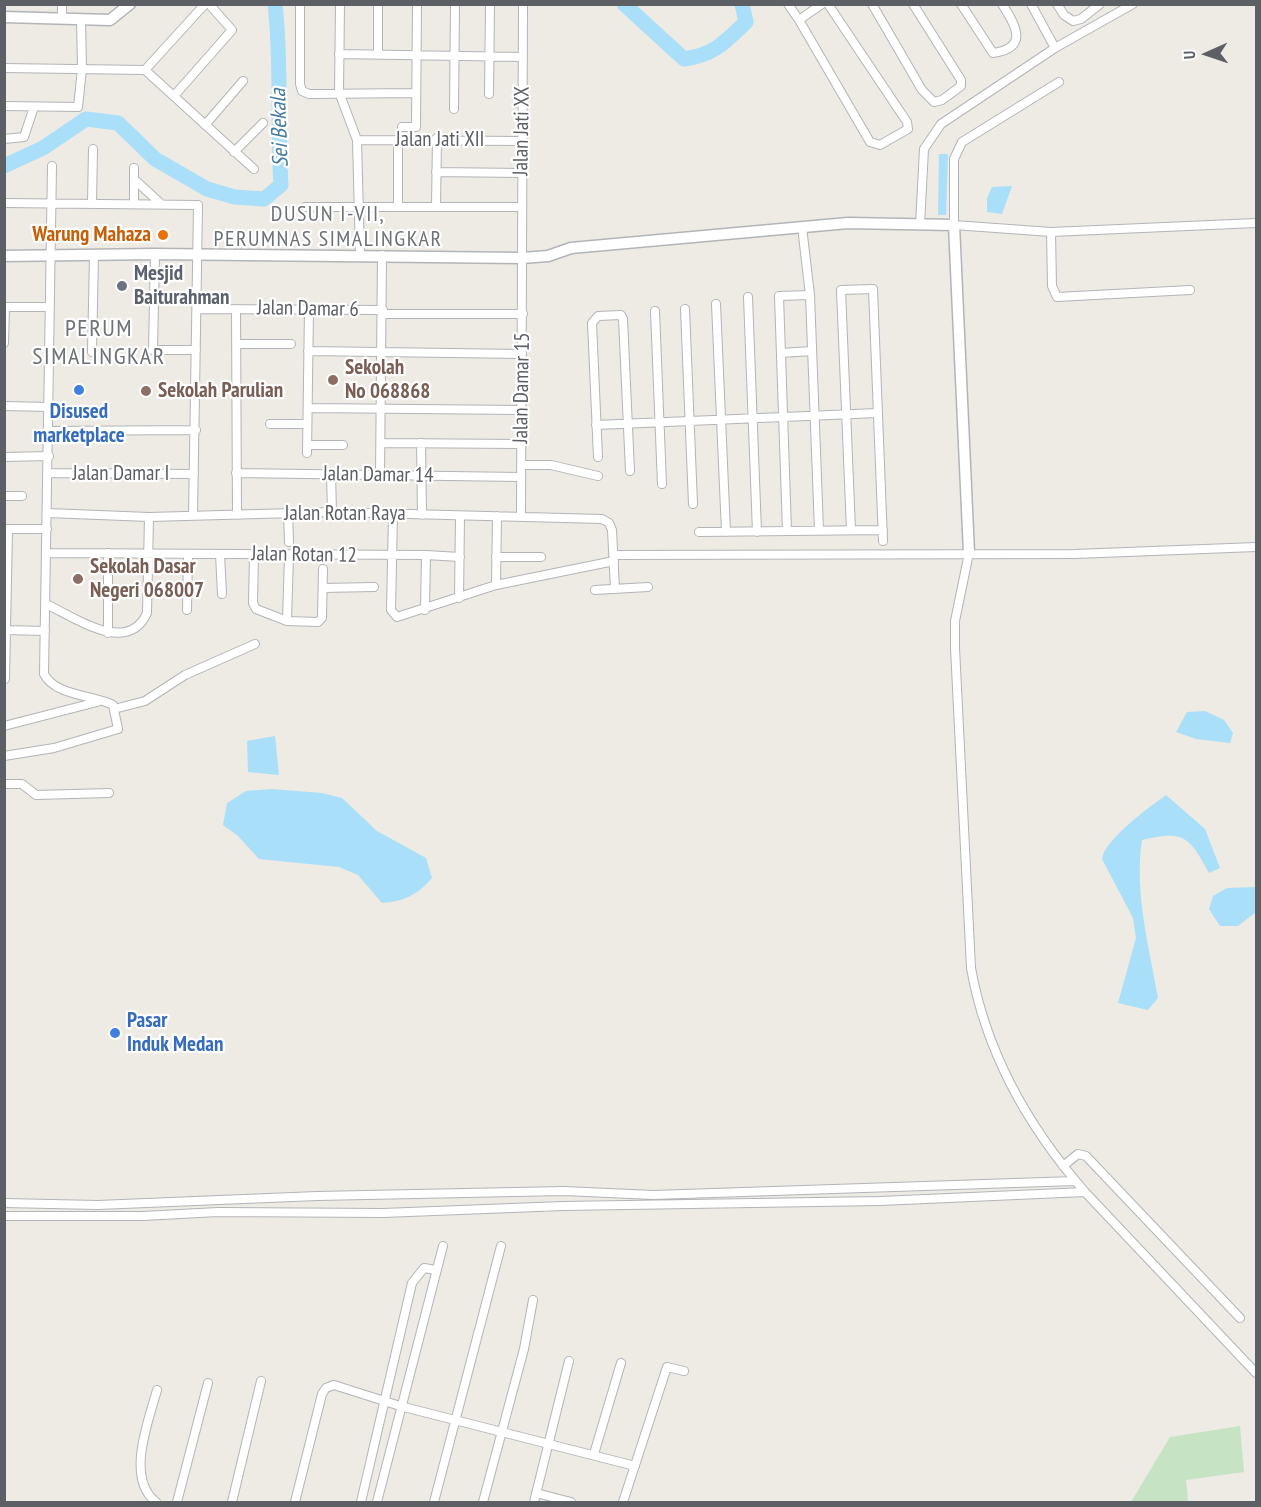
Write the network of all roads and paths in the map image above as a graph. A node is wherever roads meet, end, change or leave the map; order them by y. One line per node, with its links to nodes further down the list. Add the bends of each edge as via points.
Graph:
1 (63, 4): 23 (street)
2 (130, 4): 24 (street, via 110,20)
3 (207, 4): 35 (street); 41 (street, via 232,30)
4 (300, 4): 38 (street, via 302,91)
5 (340, 4): 27 (street)
6 (378, 4): 28 (street)
7 (417, 4): 29 (street)
8 (455, 4): 30 (street)
9 (490, 4): 31 (street)
10 (523, 4): 32 (street, Jalan Jati XX)
11 (788, 4): 25 (street)
12 (822, 4): 25 (street)
13 (828, 4): 25 (street, via 907,122 908,129 890,142 880,146 870,142)
14 (872, 4): 15 (street, via 922,90 934,102 942,100 961,86 961,80)
15 (913, 4)
16 (961, 4): 17 (street, via 993,52 1000,52 1015,42 1018,35)
17 (1002, 4)
18 (1031, 4): 26 (street)
19 (1057, 4): 20 (street, via 1073,21)
20 (1100, 4)
21 (1133, 4): 26 (street)
22 (4, 17): 23 (street)
23 (62, 18): 24 (street)
24 (81, 19): 34 (street)
25 (799, 20)
26 (1055, 48): 72 (street, via 941,124 932,135 924,149)
27 (339, 54): 28 (street); 38 (street)
28 (378, 55): 29 (street)
29 (416, 55): 30 (street); 39 (street)
30 (454, 55): 31 (street); 44 (street)
31 (489, 57): 32 (street); 40 (street)
32 (523, 57): 52 (street, Jalan Jati XX)
33 (4, 68): 34 (street)
34 (82, 69): 35 (street); 43 (street, via 78,107)
35 (144, 70): 41 (street)
36 (243, 81): 46 (street)
37 (1059, 82): 73 (street, via 962,142 954,159)
38 (339, 92): 39 (street); 51 (street)
39 (416, 93): 47 (street, via 416,127)
40 (489, 94)
41 (174, 96): 46 (street)
42 (4, 106): 43 (street)
43 (34, 107): 49 (street, via 24,137)
44 (454, 109)
45 (263, 123): 54 (street)
46 (205, 125): 54 (street)
47 (402, 127)
48 (437, 138): 50 (street, Jalan Jati XII); 52 (street, Jalan Jati XII); 58 (street)
49 (4, 139)
50 (398, 139): 51 (street, Jalan Jati XII); 68 (street)
51 (357, 140): 66 (street)
52 (522, 141): 59 (street, Jalan Jati XX)
53 (93, 149): 63 (street)
54 (234, 152): 57 (street)
55 (52, 166): 62 (street)
56 (134, 168): 60 (street)
57 (254, 169)
58 (436, 172): 59 (street); 69 (street)
59 (522, 173): 70 (street, Jalan Jati XX)
60 (134, 179): 64 (street); 65 (street)
61 (4, 203): 62 (street)
62 (51, 203): 63 (street); 82 (street)
63 (92, 203): 64 (street)
64 (134, 203): 65 (street)
65 (160, 203): 78 (street, via 198,205)
66 (360, 206): 67 (street); 68 (street); 79 (street)
67 (305, 207)
68 (398, 207): 69 (street)
69 (436, 207): 70 (street)
70 (521, 207): 83 (street, Jalan Jati XX)
71 (1257, 223): 75 (street)
72 (920, 225): 73 (street); 74 (street, via 848,223)
73 (954, 225): 75 (street); 172 (street)
74 (802, 227): 83 (street, via 571,248 548,256); 85 (street)
75 (1051, 232): 84 (street, via 1052,286 1057,297)
76 (155, 254): 77 (street); 78 (street); 100 (street, via 153,350)
77 (94, 255): 82 (street); 103 (street)
78 (198, 255): 79 (street); 90 (street)
79 (360, 255): 80 (street)
80 (382, 255): 83 (street); 95 (street)
81 (4, 256): 82 (street)
82 (52, 256): 89 (street)
83 (522, 258): 96 (street, Jalan Damar 15)
84 (1190, 290)
85 (810, 295): 102 (street); 105 (street, via 779,297)
86 (748, 297): 116 (street)
87 (716, 304): 117 (street)
88 (5, 307): 89 (street); 97 (street)
89 (50, 307): 108 (street)
90 (198, 309): 91 (street, Jalan Damar 6); 100 (street)
91 (236, 309): 92 (street, Jalan Damar 6); 98 (street)
92 (309, 309): 95 (street, Jalan Damar 6); 101 (street)
93 (685, 309): 118 (street)
94 (655, 311): 119 (street)
95 (383, 312): 96 (street, Jalan Damar 6); 104 (street)
96 (523, 314): 106 (street, Jalan Damar 15)
97 (4, 343)
98 (237, 344): 99 (street); 136 (street)
99 (291, 344)
100 (196, 350): 125 (street)
101 (308, 351): 104 (street); 109 (street)
102 (812, 351): 105 (street); 114 (street)
103 (92, 352)
104 (383, 352): 106 (street); 110 (street)
105 (781, 353): 115 (street)
106 (522, 354): 111 (street, Jalan Damar 15)
107 (4, 406): 108 (street)
108 (50, 407): 124 (street)
109 (308, 408): 110 (street); 121 (street)
110 (382, 408): 111 (street); 126 (street)
111 (521, 410): 128 (street, Jalan Damar 15)
112 (877, 413): 113 (street); 113 (street, via 873,289 842,290); 162 (street)
113 (847, 414): 114 (street); 161 (street)
114 (815, 416): 115 (street); 160 (street)
115 (784, 418): 116 (street); 163 (street)
116 (753, 419): 117 (street); 166 (street)
117 (722, 421): 118 (street); 165 (street)
118 (690, 422): 119 (street); 146 (street)
119 (659, 423): 122 (street); 143 (street)
120 (270, 424): 121 (street)
121 (306, 424): 129 (street, via 307,449)
122 (628, 424): 123 (street); 123 (street, via 623,319 615,315 598,316 592,323); 134 (street)
123 (596, 425): 132 (street)
124 (49, 430): 125 (street); 130 (street)
125 (196, 430): 137 (street)
126 (381, 443): 127 (street); 139 (street)
127 (421, 443): 128 (street); 140 (street)
128 (521, 444): 133 (street, Jalan Damar 15)
129 (343, 445)
130 (49, 456): 131 (street); 135 (street)
131 (4, 457)
132 (598, 457)
133 (521, 465): 141 (street, via 550,465); 142 (street, Jalan Damar 15)
134 (630, 471)
135 (48, 473): 137 (street, Jalan Damar I); 148 (street)
136 (237, 473): 138 (street, Jalan Damar 14); 151 (street)
137 (194, 474): 153 (street)
138 (332, 474): 139 (street, Jalan Damar 14); 147 (street)
139 (380, 476): 140 (street, Jalan Damar 14)
140 (421, 476): 142 (street, Jalan Damar 14); 152 (street)
141 (598, 476)
142 (520, 477): 157 (street, Jalan Damar 15)
143 (662, 484)
144 (4, 496): 145 (street)
145 (22, 496)
146 (693, 504)
147 (332, 512): 149 (street, Jalan Rotan Raya); 150 (street, Jalan Rotan Raya)
148 (48, 513): 155 (street, Jalan Rotan Raya); 159 (street)
149 (288, 513): 151 (street, Jalan Rotan Raya); 168 (street)
150 (393, 514): 152 (street, Jalan Rotan Raya); 179 (street)
151 (237, 515): 153 (street, Jalan Rotan Raya)
152 (422, 515): 156 (street, Jalan Rotan Raya)
153 (193, 516): 155 (street, Jalan Rotan Raya)
154 (497, 516): 156 (street, Jalan Rotan Raya); 157 (street, Jalan Rotan Raya); 180 (street)
155 (149, 517): 175 (street)
156 (460, 517): 181 (street)
157 (520, 517): 183 (street, Jalan Rotan Raya, via 602,519 612,530)
158 (6, 529): 159 (street); 184 (street)
159 (47, 529): 170 (street)
160 (819, 530): 161 (street); 163 (street)
161 (851, 530): 162 (street)
162 (883, 530): 167 (street)
163 (787, 531): 166 (street)
164 (699, 532): 165 (street)
165 (726, 532): 166 (street)
166 (757, 532)
167 (883, 541)
168 (289, 542)
169 (1257, 547): 172 (street, via 1076,554)
170 (47, 552): 171 (street, Jalan Rotan 12); 195 (street)
171 (108, 553): 175 (street, Jalan Rotan 12); 201 (street)
172 (969, 553): 183 (street); 210 (street, via 955,621 971,968 982,1015 1018,1101)
173 (220, 554): 174 (street, Jalan Rotan 12); 176 (street, Jalan Rotan 12); 192 (street)
174 (254, 554): 177 (street, Jalan Rotan 12); 198 (street, via 253,603 256,609)
175 (148, 555): 176 (street, Jalan Rotan 12); 201 (street, via 144,619 124,634)
176 (188, 555): 196 (street)
177 (290, 555): 179 (street, Jalan Rotan 12); 198 (street)
178 (426, 555): 179 (street, Jalan Rotan 12); 181 (street, Jalan Rotan 12); 197 (street)
179 (393, 556): 197 (street, via 393,616)
180 (496, 556): 182 (street); 186 (street)
181 (460, 557): 194 (street)
182 (541, 557)
183 (614, 558): 186 (street); 190 (street, Jalan Rotan Raya)
184 (6, 562): 193 (street)
185 (323, 570): 189 (street)
186 (496, 585): 194 (street)
187 (648, 586): 190 (street)
188 (374, 587): 189 (street)
189 (323, 588): 198 (street, via 323,613 318,622)
190 (615, 589): 191 (street)
191 (595, 590)
192 (222, 594)
193 (5, 597): 199 (street)
194 (459, 598): 197 (street)
195 (46, 604): 200 (street); 201 (street)
196 (187, 610)
197 (425, 610)
198 (287, 621)
199 (5, 630): 200 (street); 203 (street)
200 (45, 631): 204 (street, via 43,665 47,680)
201 (108, 633)
202 (255, 644): 205 (street, via 185,675 145,701)
203 (5, 679)
204 (97, 702): 205 (street, via 110,703); 206 (street)
205 (114, 709): 207 (street, via 118,729 54,748)
206 (4, 726)
207 (4, 756)
208 (4, 784): 209 (street, via 22,784 36,795)
209 (109, 793)
210 (1063, 1166): 211 (street); 223 (street, via 1078,1154 1086,1156)
211 (1075, 1181): 212 (street); 214 (street)
212 (810, 1190): 213 (street, via 653,1196); 216 (street)
213 (564, 1191): 215 (street, via 98,1205); 217 (street)
214 (1085, 1192): 216 (street); 227 (street)
215 (4, 1203)
216 (811, 1203): 217 (street)
217 (563, 1206): 218 (street, via 383,1213)
218 (4, 1216)
219 (444, 1246): 221 (street)
220 (501, 1246): 233 (street)
221 (436, 1270): 231 (street, via 424,1268 412,1283); 232 (street)
222 (533, 1300): 234 (street)
223 (1240, 1318)
224 (569, 1361): 235 (street)
225 (621, 1363): 236 (street)
226 (684, 1371): 237 (street, via 667,1367)
227 (1257, 1373)
228 (261, 1381): 241 (street)
229 (208, 1383): 240 (street)
230 (157, 1390): 239 (street, via 140,1453 146,1489)
231 (383, 1400): 232 (street); 242 (street, via 334,1386 326,1388); 243 (street)
232 (400, 1406): 233 (street); 244 (street)
233 (455, 1420): 234 (street); 245 (street)
234 (502, 1433): 235 (street); 246 (street)
235 (546, 1444): 236 (street); 238 (street)
236 (594, 1454): 237 (street)
237 (634, 1466): 248 (street)
238 (535, 1498): 247 (street)
239 (156, 1503)
240 (177, 1503)
241 (232, 1503)
242 (295, 1503)
243 (361, 1503)
244 (377, 1503)
245 (434, 1503)
246 (483, 1503)
247 (572, 1503)
248 (623, 1503)

